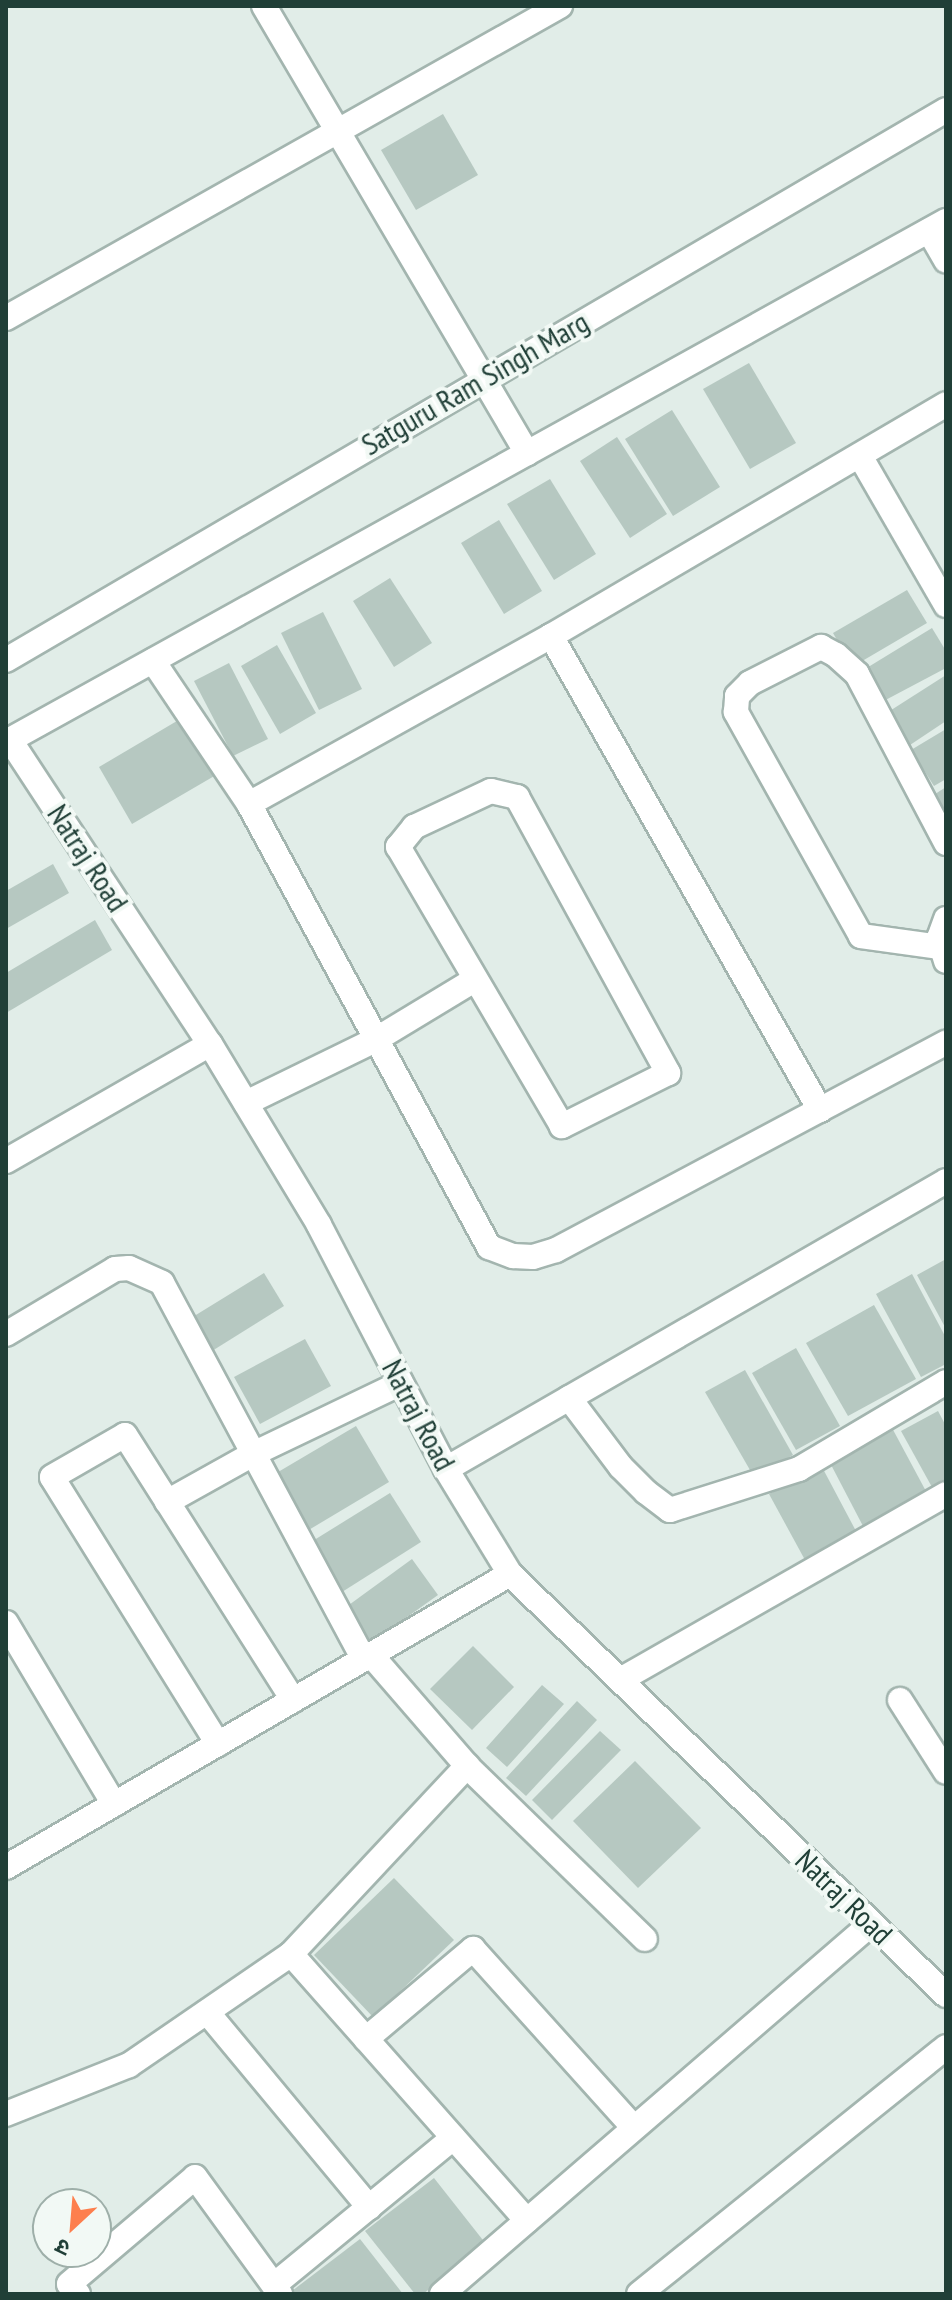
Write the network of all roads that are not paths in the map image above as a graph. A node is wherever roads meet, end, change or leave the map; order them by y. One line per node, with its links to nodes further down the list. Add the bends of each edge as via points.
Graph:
1 (264, 6): 4 (street)
2 (560, 6): 4 (street)
3 (946, 110): 8 (street, Satguru Ram Singh Marg)
4 (340, 132): 7 (street); 8 (street)
5 (938, 226): 6 (street); 10 (street)
6 (946, 261)
7 (6, 318)
8 (481, 379): 10 (street); 14 (street, Satguru Ram Singh Marg)
9 (946, 404): 11 (street)
10 (527, 453): 15 (street)
11 (860, 456): 12 (street); 13 (street)
12 (946, 605)
13 (551, 636): 17 (street); 26 (street)
14 (6, 660)
15 (153, 661): 16 (street); 17 (street)
16 (8, 741): 24 (street, Natraj Road)
17 (249, 804): 22 (street)
18 (946, 843): 20 (street, via 857,674 836,655 821,647 750,683 737,696 736,712 861,936)
19 (946, 919): 20 (street, via 941,927)
20 (943, 954)
21 (474, 980): 21 (street, via 562,1126 668,1073 517,797 491,791 414,827 398,847); 22 (street)
22 (375, 1040): 25 (street); 26 (street, via 489,1247 513,1256 556,1250)
23 (946, 1043): 26 (street)
24 (210, 1044): 25 (street, Natraj Road); 27 (street)
25 (246, 1103): 31 (street, Natraj Road, via 319,1225)
26 (820, 1110)
27 (6, 1161)
28 (946, 1181): 32 (street)
29 (6, 1334): 33 (street, via 115,1269 145,1273 162,1283)
30 (946, 1382): 32 (street, via 799,1469 670,1510 621,1467)
31 (401, 1383): 33 (street); 34 (street, Natraj Road)
32 (569, 1398): 34 (street)
33 (253, 1454): 36 (street); 39 (street)
34 (446, 1469): 37 (street, Natraj Road)
35 (946, 1494): 40 (street)
36 (167, 1502): 41 (street); 43 (street, via 125,1435 52,1477)
37 (510, 1574): 39 (street); 40 (street, Natraj Road)
38 (6, 1623): 46 (street)
39 (367, 1657): 41 (street); 44 (street)
40 (622, 1679): 48 (street, Natraj Road)
41 (293, 1700): 43 (street)
42 (900, 1700): 45 (street)
43 (218, 1744): 46 (street)
44 (467, 1766): 49 (street); 50 (street)
45 (946, 1772)
46 (114, 1804): 47 (street)
47 (7, 1864)
48 (871, 1924): 51 (street, Natraj Road); 56 (street)
49 (645, 1939)
50 (291, 1954): 52 (street); 53 (street)
51 (946, 1995)
52 (207, 2012): 55 (street, via 129,2065); 58 (street)
53 (366, 2039): 56 (street, via 473,1949); 57 (street)
54 (946, 2047): 63 (street)
55 (6, 2114)
56 (633, 2127): 59 (street)
57 (453, 2138): 58 (street); 59 (street)
58 (369, 2207): 60 (street)
59 (527, 2221): 62 (street)
60 (277, 2290): 61 (street, via 195,2177 69,2284)
61 (78, 2294)
62 (442, 2294)
63 (639, 2294)

